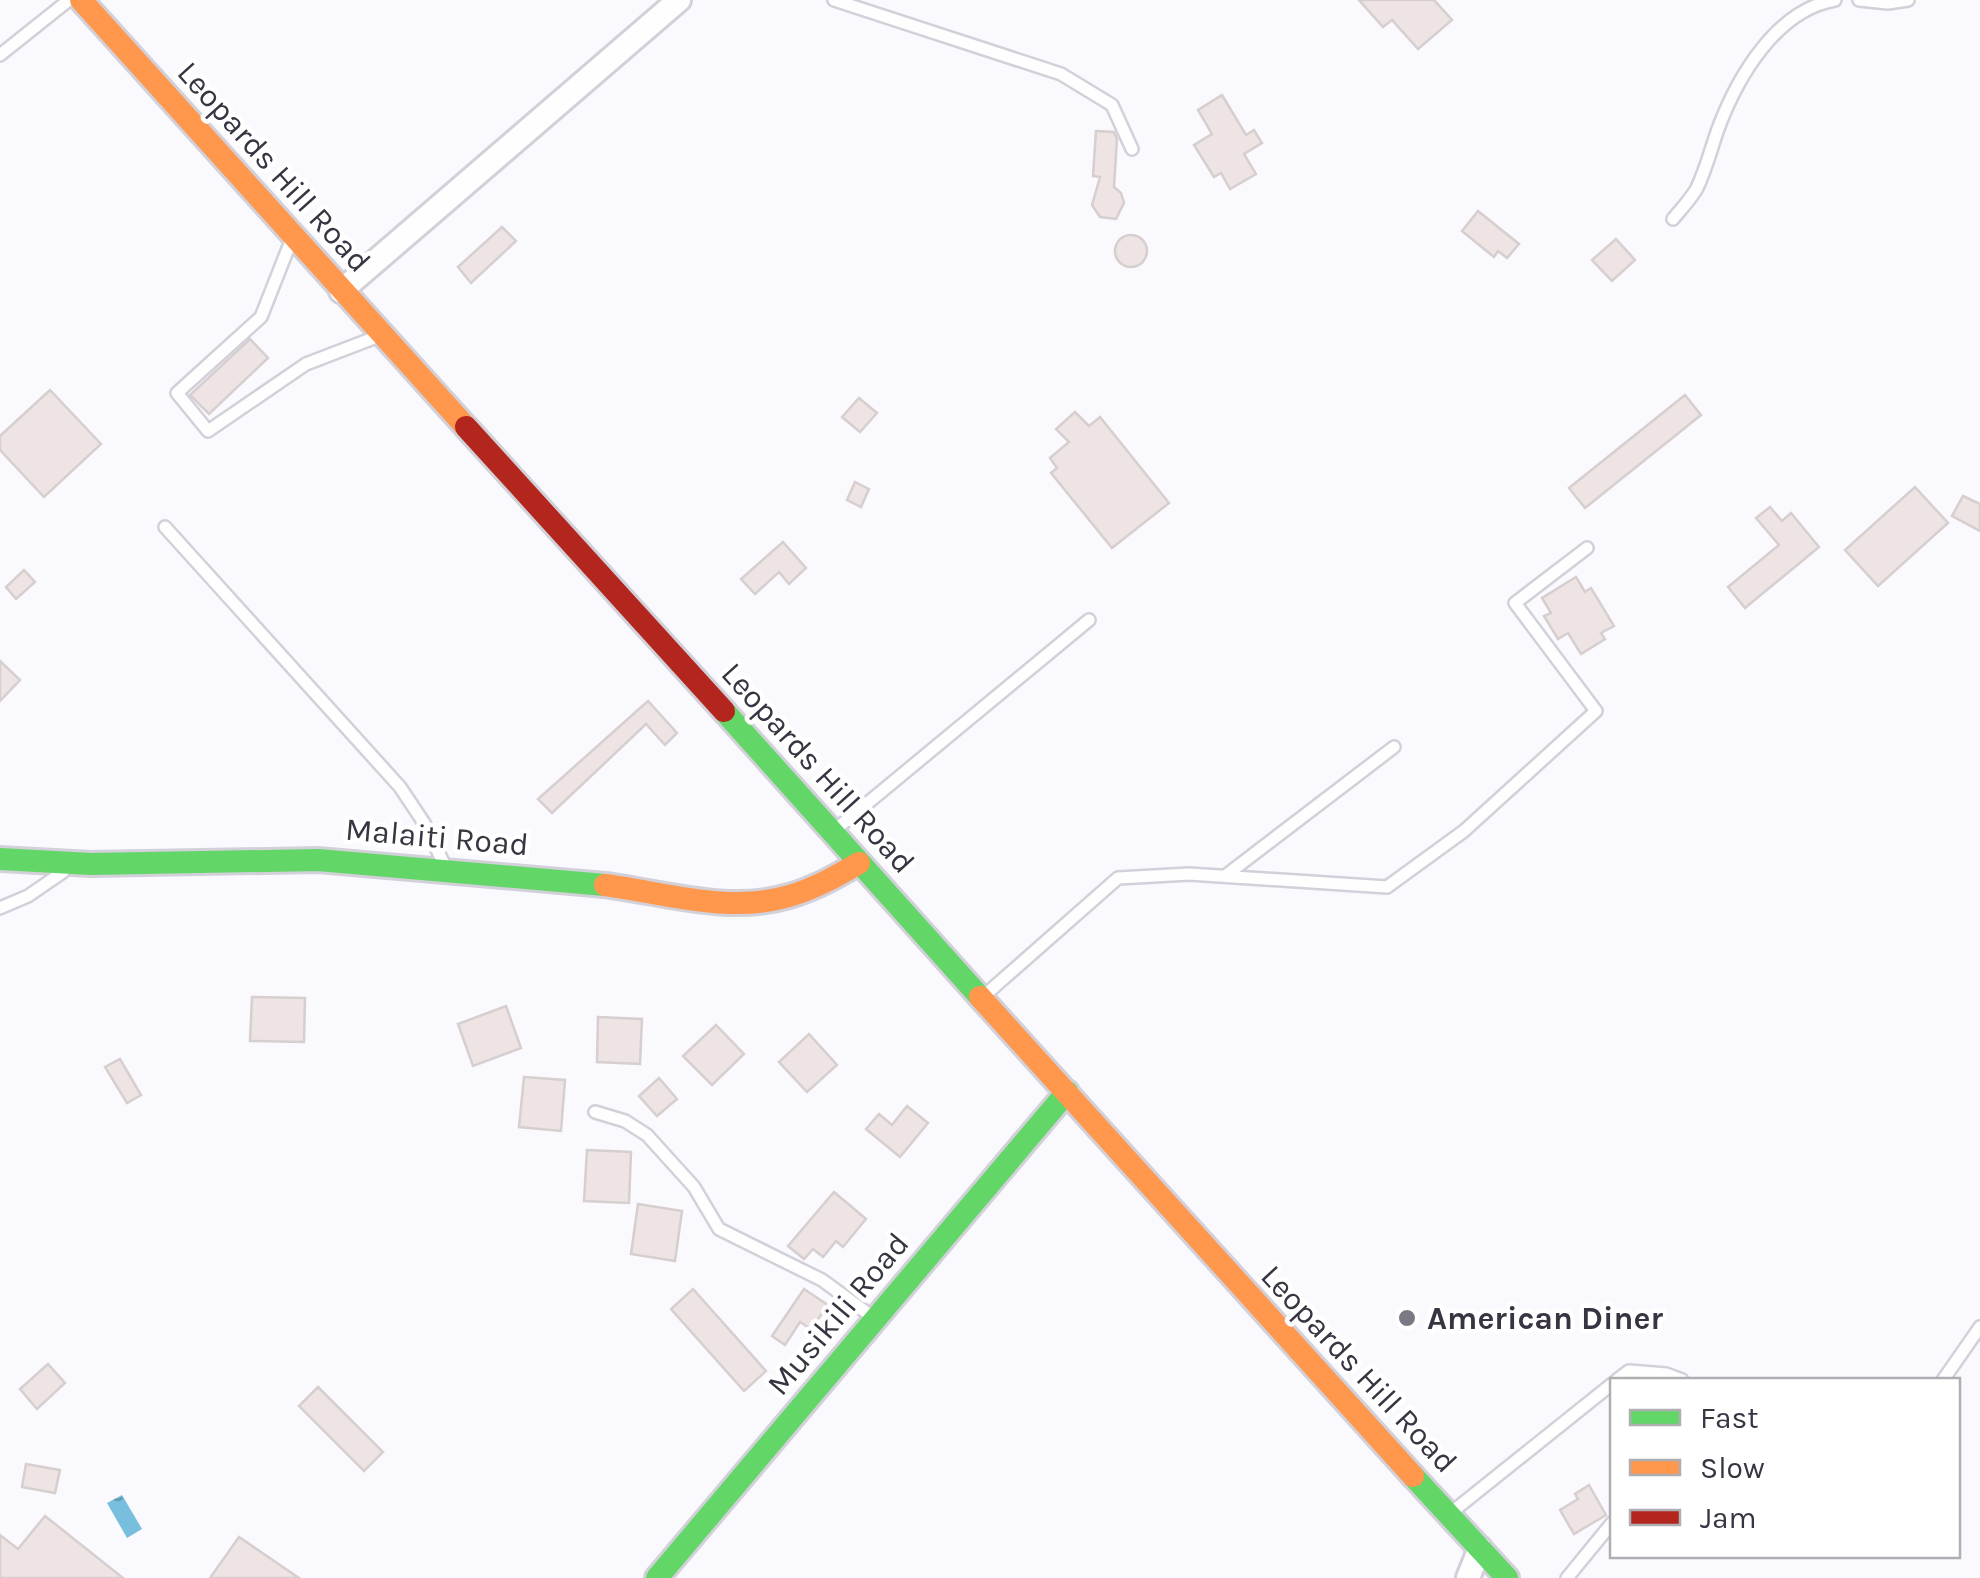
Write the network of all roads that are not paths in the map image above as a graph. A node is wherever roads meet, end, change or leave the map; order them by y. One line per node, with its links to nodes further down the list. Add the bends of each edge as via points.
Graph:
1 (69, 0): 8 (lane)
2 (81, 0): 11 (main road, Leopards Hill Road)
3 (679, 0): 12 (street)
4 (834, 0): 9 (lane, via 1061,74 1112,104)
5 (1835, 0): 10 (lane, via 1782,28 1760,53 1730,100 1694,192)
6 (1859, 0): 7 (lane)
7 (1908, 0)
8 (0, 55)
9 (1132, 148)
10 (1673, 219)
11 (293, 237): 12 (main road, Leopards Hill Road); 13 (lane, via 262,317 177,393 208,431 306,364)
12 (340, 291): 13 (main road, Leopards Hill Road)
13 (382, 335): 18 (main road, Leopards Hill Road)
14 (165, 528): 22 (lane, via 400,788)
15 (1587, 548): 23 (lane, via 1515,604 1596,711 1464,831 1387,886)
16 (1088, 620): 18 (lane)
17 (1394, 748): 23 (lane)
18 (832, 833): 20 (main road, Leopards Hill Road)
19 (0, 859): 21 (main road, Malaiti Road)
20 (859, 864): 22 (main road, Malaiti Road, via 802,894 745,903); 25 (main road, Leopards Hill Road)
21 (76, 865): 22 (main road, Malaiti Road, via 322,859); 24 (lane)
22 (447, 870)
23 (1226, 876): 25 (lane, via 1118,878)
24 (0, 908)
25 (982, 998): 26 (main road, Leopards Hill Road)
26 (1067, 1092): 28 (main road, Musikili Road); 34 (main road, Leopards Hill Road)
27 (596, 1112): 28 (lane, via 647,1136 694,1186 720,1229 822,1280)
28 (876, 1319): 37 (main road, Musikili Road)
29 (1980, 1327): 32 (lane)
30 (1620, 1378): 31 (lane, via 1629,1371)
31 (1677, 1378)
32 (1944, 1378)
33 (1610, 1386): 34 (lane)
34 (1449, 1514): 36 (main road, Leopards Hill Road)
35 (1610, 1525): 40 (lane)
36 (1480, 1548): 38 (street); 39 (main road, Leopards Hill Road)
37 (657, 1578)
38 (1468, 1578)
39 (1506, 1578)
40 (1567, 1578)

